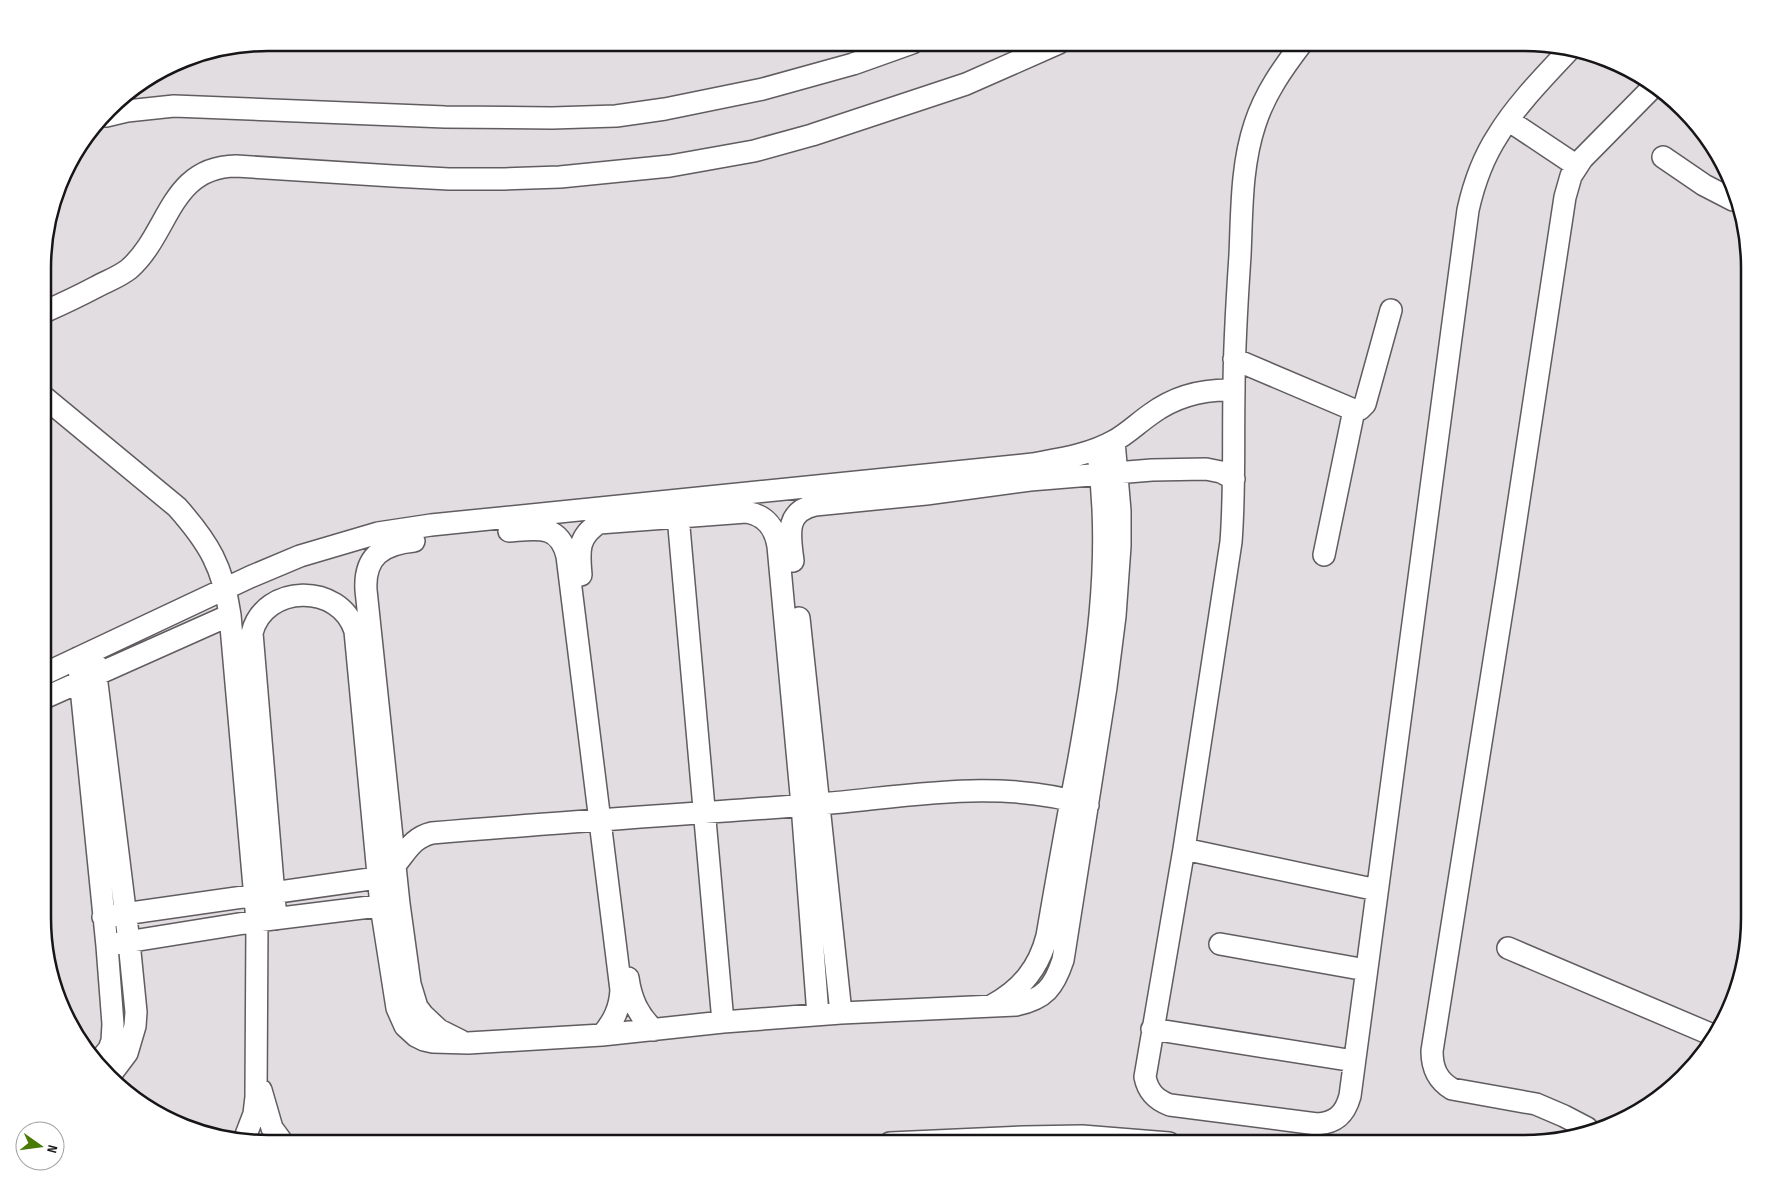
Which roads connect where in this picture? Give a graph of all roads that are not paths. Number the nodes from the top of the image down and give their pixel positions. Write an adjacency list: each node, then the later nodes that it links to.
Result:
1 (888, 51): 6 (street)
2 (1039, 51): 11 (street)
3 (1289, 51): 13 (street)
4 (1565, 55): 7 (street)
5 (1649, 91): 9 (street)
6 (116, 114)
7 (1508, 120): 9 (street); 35 (street)
8 (1663, 157): 10 (street)
9 (1577, 166): 57 (street)
10 (1729, 198)
11 (51, 309)
12 (1391, 310): 16 (street)
13 (1234, 359): 14 (street); 16 (street)
14 (1234, 390): 17 (street); 19 (street)
15 (51, 402): 22 (street)
16 (1354, 410): 21 (street)
17 (1106, 445): 18 (street); 22 (street)
18 (1109, 474): 19 (street); 28 (street); 29 (street)
19 (1234, 479): 32 (street)
20 (678, 516): 29 (street); 30 (street); 31 (street)
21 (1324, 556)
22 (226, 588): 23 (street); 24 (street)
23 (230, 615): 26 (street); 36 (street)
24 (85, 655): 25 (street); 26 (street)
25 (51, 671)
26 (88, 678): 27 (street); 38 (street); 39 (street)
27 (51, 695)
28 (1080, 802): 29 (street); 46 (street)
29 (811, 804): 30 (street); 46 (street); 47 (street)
30 (704, 812): 31 (street); 48 (street)
31 (605, 819): 33 (street); 33 (street); 50 (street); 52 (street)
32 (1184, 849): 35 (street); 49 (street)
33 (396, 867): 34 (street); 37 (street)
34 (377, 878): 36 (street); 36 (street); 37 (street)
35 (1377, 890): 45 (street)
36 (264, 894): 38 (street); 40 (street)
37 (390, 905): 40 (street); 52 (street)
38 (125, 914): 39 (street); 41 (street)
39 (103, 917): 43 (street)
40 (267, 920): 41 (street); 56 (street)
41 (129, 942): 43 (street); 55 (street)
42 (1220, 944): 45 (street)
43 (107, 946): 53 (street)
44 (1508, 948): 51 (street)
45 (1366, 970): 54 (street)
46 (841, 1013): 47 (street)
47 (818, 1015): 48 (street)
48 (722, 1022): 50 (street)
49 (1152, 1029): 54 (street); 54 (street)
50 (654, 1030): 52 (street)
51 (1707, 1033)
52 (602, 1035)
53 (102, 1057)
54 (1354, 1061)
55 (114, 1070)
56 (256, 1070): 58 (street); 59 (street)
57 (1583, 1126)
58 (247, 1133)
59 (277, 1135)

